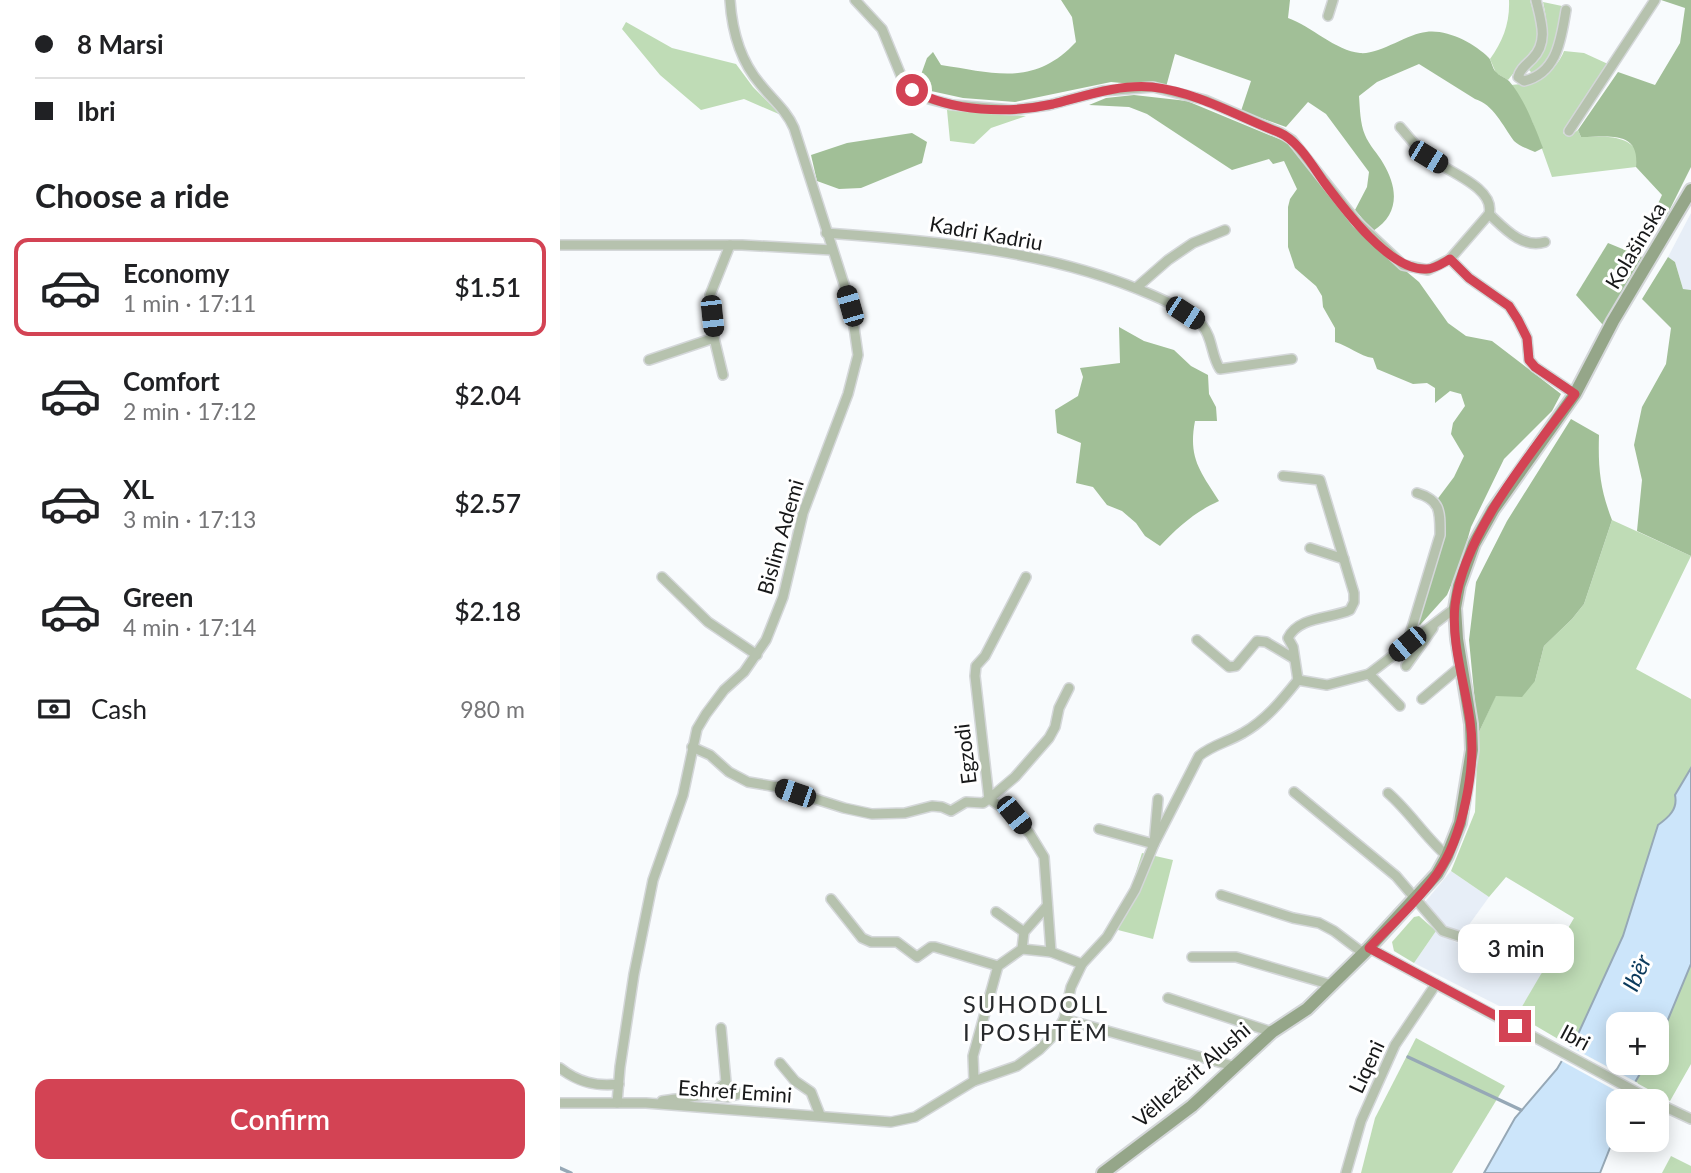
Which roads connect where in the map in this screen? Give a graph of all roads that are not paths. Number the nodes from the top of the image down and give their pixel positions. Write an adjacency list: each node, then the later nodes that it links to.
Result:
1 (730, 0): 13 (street, Bislim Ademi)
2 (855, 0): 18 (street)
3 (1333, 0): 7 (street)
4 (1536, 0): 6 (street)
5 (1656, 0): 9 (street)
6 (1566, 10)
7 (1328, 16)
8 (1400, 127): 11 (street)
9 (1569, 131)
10 (1691, 190): 24 (main road, Kolašinska)
11 (1489, 214): 14 (street); 18 (street)
12 (1225, 230): 19 (street)
13 (826, 233): 17 (street, Bislim Ademi); 19 (street, Kadri Kadriu)
14 (1545, 242)
15 (560, 245): 16 (street)
16 (730, 245): 17 (street); 20 (street)
17 (832, 250): 35 (street, Bislim Ademi)
18 (1450, 259): 24 (street)
19 (1136, 288): 21 (street, Kadri Kadriu)
20 (714, 338): 22 (street); 23 (street)
21 (1292, 359)
22 (649, 360)
23 (723, 375)
24 (1575, 394): 31 (main road, Vëllezërit Alushi)
25 (1283, 475): 28 (street)
26 (1417, 493): 34 (street)
27 (1310, 548): 28 (street)
28 (1344, 559): 36 (street)
29 (662, 576): 35 (street)
30 (1026, 577): 47 (street, Egzodi)
31 (1455, 608): 32 (street); 38 (main road, Vëllezërit Alushi)
32 (1438, 621): 34 (street); 37 (street)
33 (1197, 640): 36 (street)
34 (1407, 644): 39 (street)
35 (757, 655): 44 (street, Bislim Ademi)
36 (1293, 658): 40 (street)
37 (1405, 666)
38 (1460, 667): 42 (street); 51 (main road, Vëllezërit Alushi)
39 (1369, 674): 40 (street); 43 (street)
40 (1298, 680): 50 (street)
41 (1069, 688): 47 (street, Egzodi)
42 (1422, 698)
43 (1400, 706)
44 (692, 747): 47 (street); 75 (street, Bislim Ademi)
45 (1294, 792): 54 (street)
46 (1388, 793): 51 (street)
47 (989, 799): 55 (street)
48 (1158, 799): 50 (street)
49 (1099, 829): 50 (street)
50 (1154, 844): 63 (street)
51 (1447, 856): 54 (main road, Vëllezërit Alushi)
52 (1221, 895): 60 (street)
53 (831, 899): 64 (street)
54 (1416, 899): 59 (street); 60 (main road, Vëllezërit Alushi)
55 (1047, 906): 57 (street); 61 (street)
56 (996, 912): 57 (street)
57 (1024, 932): 58 (street)
58 (1022, 949): 61 (street); 64 (street)
59 (1498, 949)
60 (1366, 951): 65 (street, Ibri); 66 (main road, Vëllezërit Alushi)
61 (1051, 952): 63 (street)
62 (1192, 957): 66 (street)
63 (1082, 964): 68 (street)
64 (998, 966): 74 (street)
65 (1436, 984): 76 (street, Ibri); 86 (street, Liqeni)
66 (1332, 985): 70 (main road, Vëllezërit Alushi)
67 (1168, 998): 70 (street, Vëllezërit Alushi)
68 (1064, 1019): 72 (street); 74 (street, Eshref Emini)
69 (721, 1028): 78 (street, Eshref Emini)
70 (1272, 1032): 72 (main road, Vëllezërit Alushi)
71 (780, 1063): 83 (street, Eshref Emini)
72 (1233, 1066): 85 (main road, Vëllezërit Alushi)
73 (560, 1068): 75 (street)
74 (974, 1081): 83 (street, Eshref Emini)
75 (619, 1084): 80 (street, Bislim Ademi)
76 (1631, 1089)
77 (750, 1091): 78 (street, Eshref Emini)
78 (705, 1094): 81 (street, Eshref Emini)
79 (560, 1102): 80 (street, Eshref Emini)
80 (617, 1102): 81 (street, Eshref Emini)
81 (646, 1103): 83 (street, Eshref Emini)
82 (1669, 1109): 84 (street, Ibri)
83 (821, 1115)
84 (1691, 1119)
85 (1103, 1173)
86 (1346, 1173)

